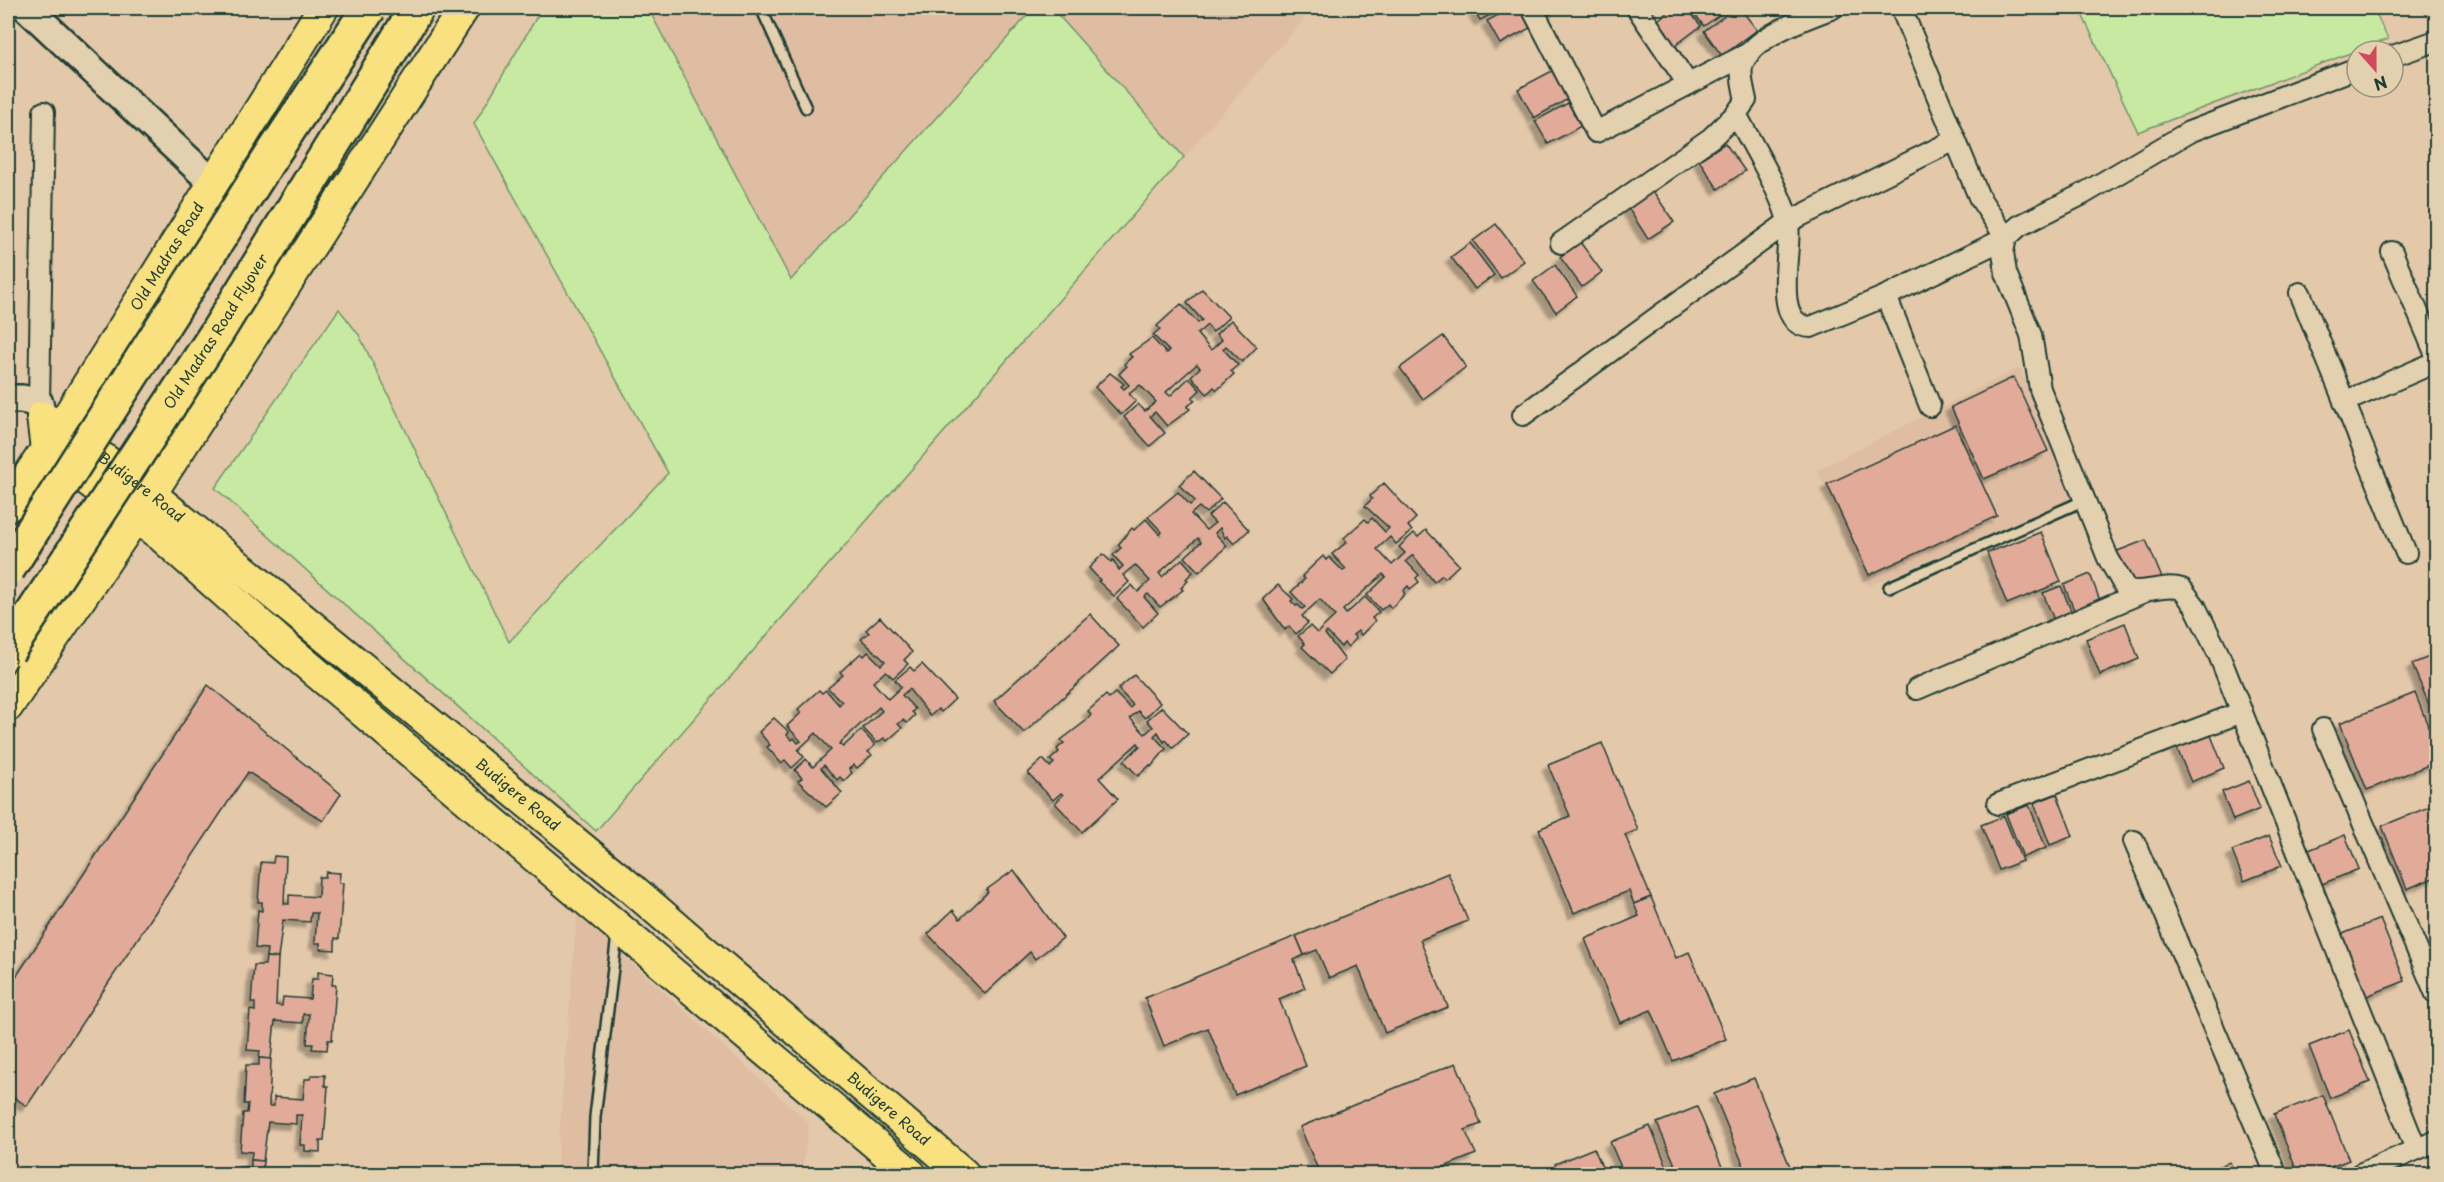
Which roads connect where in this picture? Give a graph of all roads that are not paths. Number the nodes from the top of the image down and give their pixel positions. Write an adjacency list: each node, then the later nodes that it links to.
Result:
1 (27, 8): 20 (street)
2 (323, 8): 20 (main road, Old Madras Road)
3 (369, 8): 38 (highway, bridge)
4 (417, 8): 41 (highway, Old Madras Road Flyover, bridge)
5 (464, 8): 36 (main road)
6 (761, 8): 16 (lane)
7 (1532, 8): 15 (street)
8 (1637, 8): 15 (street)
9 (1833, 8): 12 (street)
10 (1901, 8): 19 (street)
11 (2436, 41): 13 (street)
12 (1751, 52): 15 (street); 18 (street)
13 (2405, 52)
14 (2345, 73): 22 (street)
15 (1688, 84)
16 (806, 108)
17 (44, 112): 33 (street)
18 (1736, 114): 21 (street); 23 (street)
19 (1955, 140): 21 (street); 22 (street)
20 (213, 183): 33 (main road, Old Madras Road)
21 (1788, 222): 26 (street); 32 (street)
22 (2006, 238): 26 (street); 34 (street)
23 (1561, 243)
24 (2392, 252): 27 (street)
25 (2300, 293): 30 (street)
26 (1886, 296): 31 (street)
27 (2436, 355)
28 (2436, 362): 30 (street)
29 (8, 399): 33 (street)
30 (2344, 402): 37 (street)
31 (1930, 406)
32 (1523, 415)
33 (47, 424): 35 (main road, Old Madras Road); 36 (main road, Budigere Road)
34 (2085, 500): 39 (lane); 40 (street)
35 (8, 506)
36 (143, 506): 43 (main road); 48 (main road, Budigere Road); 54 (main road, Budigere Road)
37 (2406, 553)
38 (8, 569)
39 (1889, 587)
40 (2150, 589): 42 (street); 44 (street)
41 (8, 651)
42 (1917, 689)
43 (8, 706)
44 (2242, 712): 46 (street); 51 (street)
45 (2323, 729): 49 (street)
46 (1998, 804)
47 (2134, 841): 55 (street)
48 (618, 925): 52 (lane); 53 (main road, Budigere Road)
49 (2436, 994)
50 (2436, 1141): 51 (street)
51 (2416, 1149): 56 (street)
52 (592, 1174)
53 (911, 1174)
54 (964, 1174)
55 (2276, 1174)
56 (2360, 1174)

